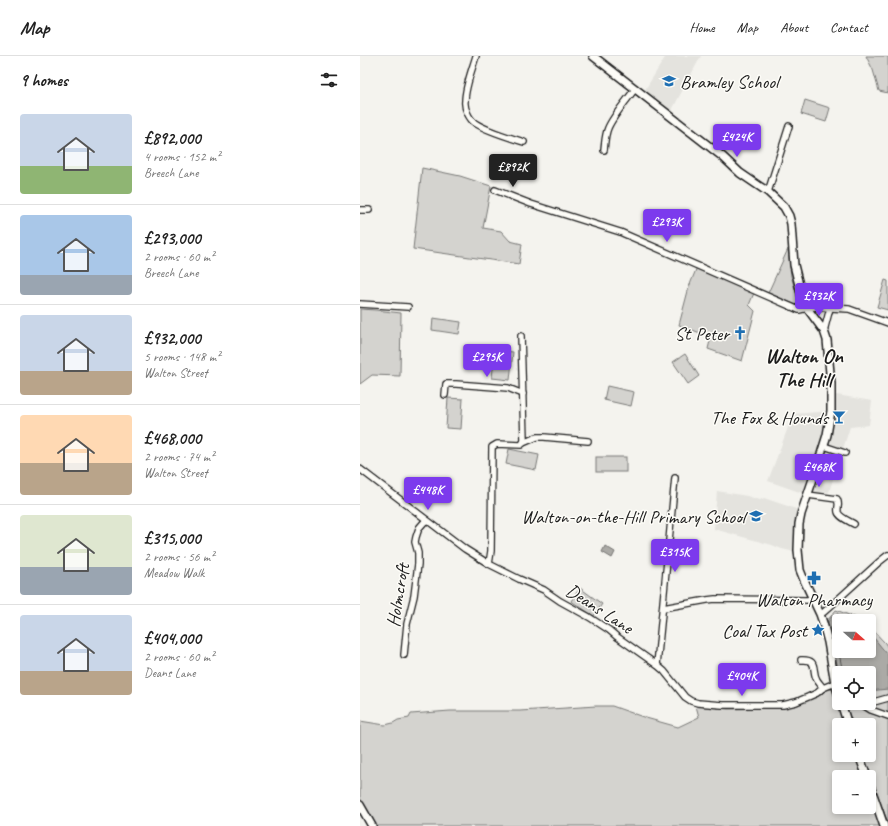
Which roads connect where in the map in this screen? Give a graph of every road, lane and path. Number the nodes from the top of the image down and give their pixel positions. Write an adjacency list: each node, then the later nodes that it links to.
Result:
1 (476, 56): 5 (street)
2 (593, 56): 3 (main road)
3 (635, 89): 6 (street); 8 (main road)
4 (789, 126): 8 (street)
5 (524, 142)
6 (604, 150)
7 (495, 190): 13 (street)
8 (768, 192): 13 (main road)
9 (360, 210): 10 (street)
10 (368, 210)
11 (360, 304): 12 (street)
12 (408, 307)
13 (807, 308): 14 (street); 16 (main road)
14 (830, 308): 15 (street); 16 (street)
15 (888, 323)
16 (824, 331): 22 (main road)
17 (521, 336): 19 (street)
18 (445, 394): 19 (street)
19 (523, 394): 21 (street)
20 (588, 441): 21 (street)
21 (524, 443): 30 (street)
22 (824, 446): 23 (street); 26 (main road)
23 (845, 453)
24 (360, 469): 27 (street, Deans Lane)
25 (675, 478): 32 (street)
26 (808, 495): 28 (street); 31 (main road)
27 (426, 520): 30 (street, Deans Lane); 34 (street, Holmcroft)
28 (854, 524)
29 (888, 555): 33 (street)
30 (489, 564): 36 (street, Deans Lane)
31 (813, 599): 32 (street); 33 (main road)
32 (663, 608): 36 (street)
33 (820, 614): 37 (main road)
34 (404, 655)
35 (801, 660): 39 (street)
36 (657, 665): 39 (street, Deans Lane)
37 (832, 666)
38 (832, 684): 39 (street, Deans Lane)
39 (823, 688)
40 (888, 698): 41 (street)
41 (876, 701)
42 (871, 710): 43 (street)
43 (888, 716)
44 (876, 803): 47 (main road)
45 (360, 805): 46 (main road)
46 (372, 826)
47 (884, 826)

